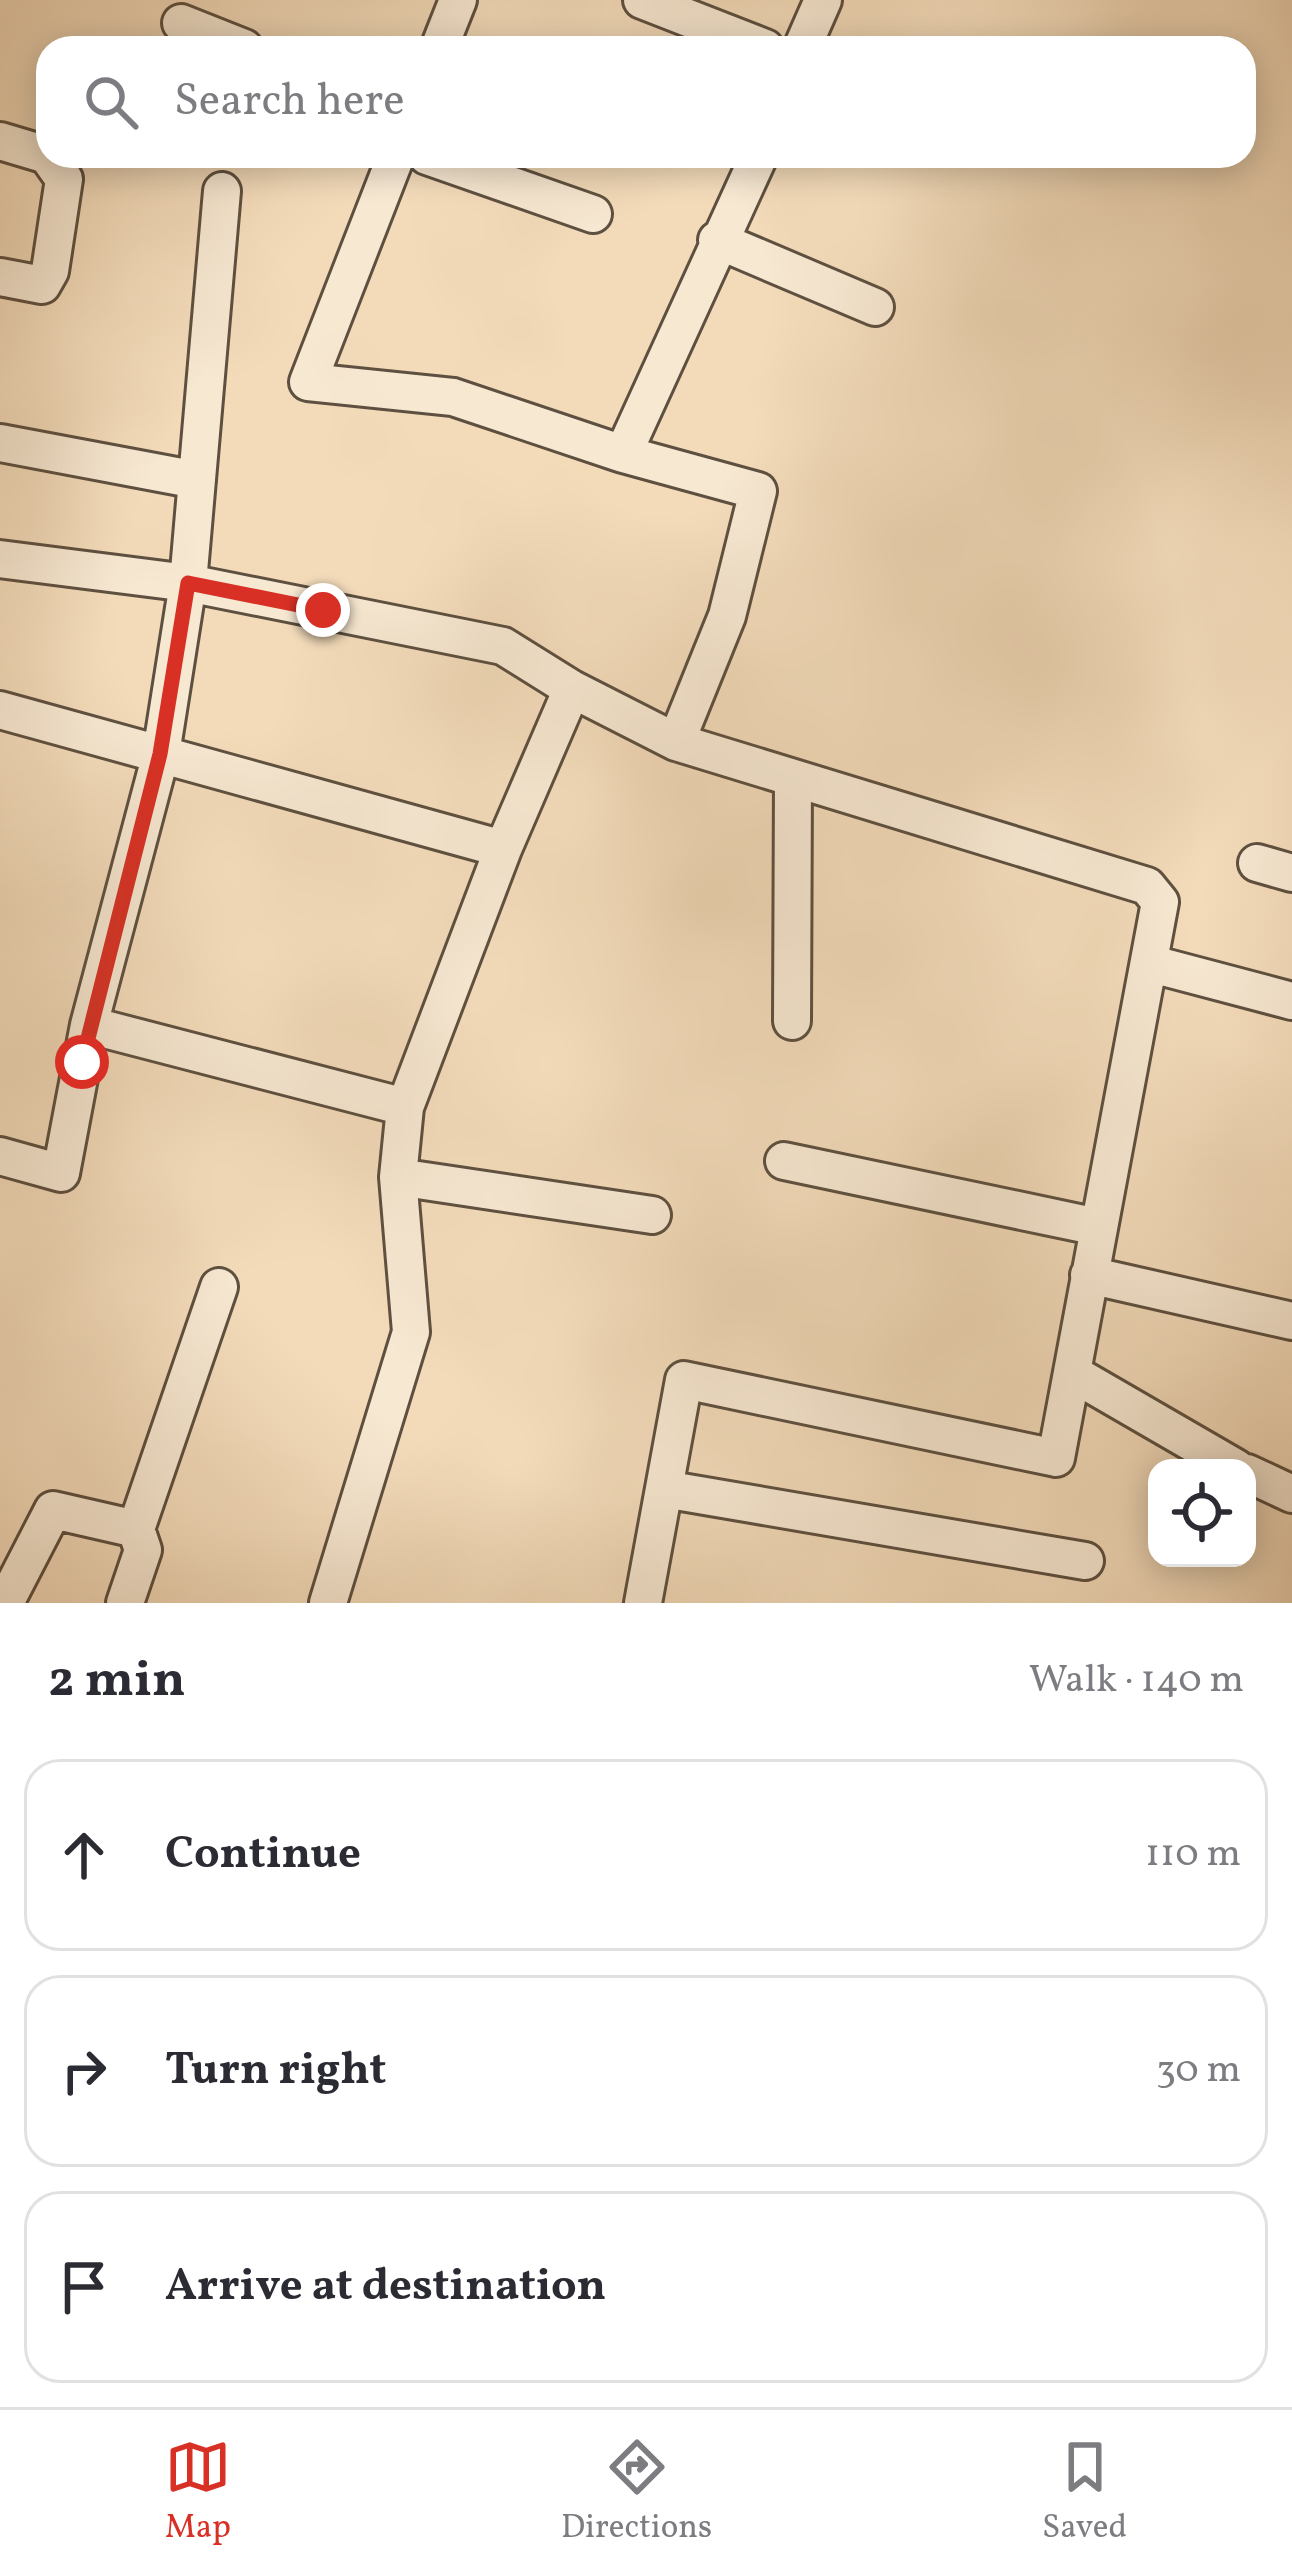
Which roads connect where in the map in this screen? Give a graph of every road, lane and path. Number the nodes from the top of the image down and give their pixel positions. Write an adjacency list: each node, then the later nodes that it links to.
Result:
1 (458, 0): 6 (street)
2 (642, 0): 7 (street)
3 (823, 0): 8 (street)
4 (181, 23): 5 (street)
5 (214, 36)
6 (444, 36)
7 (735, 36)
8 (807, 36)
9 (0, 141): 10 (street)
10 (36, 152)
11 (56, 168): 18 (street)
12 (391, 168): 21 (street)
13 (461, 168): 16 (street)
14 (753, 168): 17 (street)
15 (222, 191): 22 (street)
16 (593, 214)
17 (717, 240): 19 (street); 21 (street)
18 (0, 278)
19 (875, 307)
20 (0, 443): 22 (street)
21 (623, 454): 27 (street)
22 (197, 480): 24 (street)
23 (0, 559): 24 (street)
24 (188, 583): 25 (street); 28 (street)
25 (572, 689): 27 (street); 30 (street)
26 (0, 710): 28 (street)
27 (676, 742): 29 (street)
28 (160, 754): 30 (street); 34 (street)
29 (794, 781): 31 (street); 33 (street)
30 (503, 849): 35 (street)
31 (1152, 964): 32 (street); 40 (street)
32 (1292, 1001)
33 (792, 1021)
34 (89, 1025): 35 (street); 36 (street)
35 (406, 1107): 38 (street)
36 (0, 1156)
37 (784, 1161): 40 (street)
38 (398, 1177): 39 (street); 53 (street)
39 (652, 1215)
40 (1098, 1227): 41 (street)
41 (1090, 1275): 43 (street); 44 (street)
42 (219, 1287): 49 (street)
43 (1292, 1322)
44 (1072, 1373): 45 (street); 47 (street)
45 (1220, 1459)
46 (1256, 1477): 48 (street)
47 (664, 1490): 50 (street); 54 (street)
48 (1292, 1494)
49 (136, 1528): 51 (street); 52 (street)
50 (1085, 1561)
51 (5, 1603)
52 (125, 1603)
53 (328, 1603)
54 (644, 1603)

